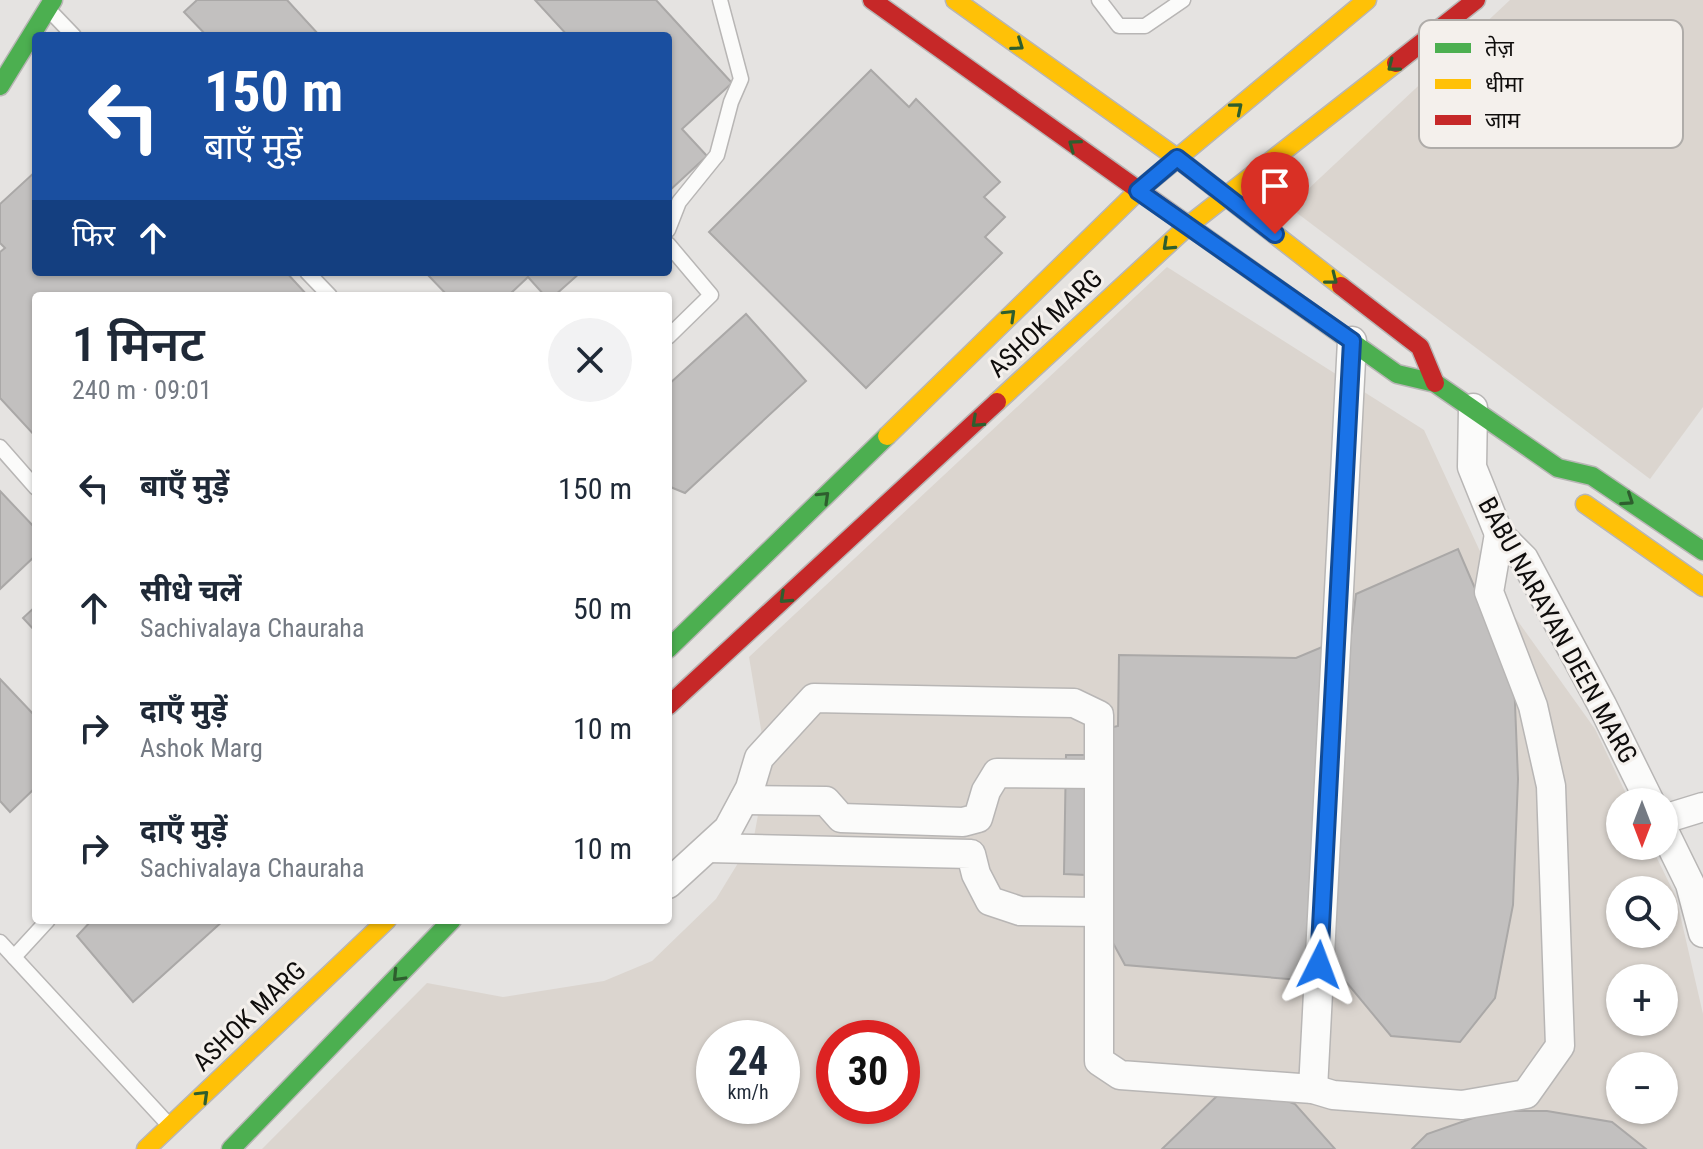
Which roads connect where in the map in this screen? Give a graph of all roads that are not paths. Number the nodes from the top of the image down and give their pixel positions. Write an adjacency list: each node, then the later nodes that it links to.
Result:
1 (720, 0): 18 (lane)
2 (872, 0): 16 (main road, one-way to 2)
3 (955, 0): 15 (main road, one-way to 15)
4 (1099, 0): 5 (lane)
5 (1183, 0)
6 (1367, 0): 15 (main road, ASHOK MARG, one-way to 6)
7 (1476, 0): 9 (main road, ASHOK MARG, one-way to 9)
8 (50, 4): 10 (main road); 11 (lane)
9 (1451, 20)
10 (33, 32)
11 (71, 32)
12 (32, 34): 14 (main road)
13 (1419, 45): 17 (main road, ASHOK MARG, one-way to 17)
14 (0, 86)
15 (1177, 158): 16 (main road, ASHOK MARG); 17 (main road)
16 (1138, 191): 19 (main road); 33 (main road, ASHOK MARG, one-way to 16)
17 (1227, 197): 19 (main road, ASHOK MARG); 25 (main road, one-way to 25)
18 (672, 220)
19 (1189, 225): 24 (main road); 34 (main road, ASHOK MARG, one-way to 34)
20 (672, 249): 23 (lane)
21 (311, 276): 22 (lane)
22 (326, 292)
23 (672, 333)
24 (1352, 341): 25 (main road); 50 (street)
25 (1435, 383): 26 (main road)
26 (1473, 408): 28 (main road); 30 (street, BABU NARAYAN DEEN MARG)
27 (0, 447): 29 (lane)
28 (1558, 468): 31 (main road, one-way to 31); 32 (main road)
29 (32, 483)
30 (1499, 534): 36 (street, BABU NARAYAN DEEN MARG); 50 (street)
31 (1703, 551)
32 (1703, 587)
33 (672, 645)
34 (672, 702)
35 (1098, 774): 37 (street); 37 (street); 43 (street)
36 (1643, 788)
37 (744, 800): 40 (street)
38 (1703, 807): 39 (street)
39 (1678, 815)
40 (708, 848): 42 (street); 43 (street)
41 (1678, 860): 47 (street)
42 (672, 880)
43 (1098, 912): 50 (street)
44 (44, 924): 49 (lane)
45 (383, 924): 51 (main road, ASHOK MARG, one-way to 45)
46 (448, 924): 53 (main road, one-way to 53)
47 (1703, 933)
48 (0, 942): 49 (lane)
49 (14, 957): 51 (lane)
50 (1313, 1089)
51 (171, 1127): 52 (main road, ASHOK MARG)
52 (146, 1149)
53 (231, 1149)

